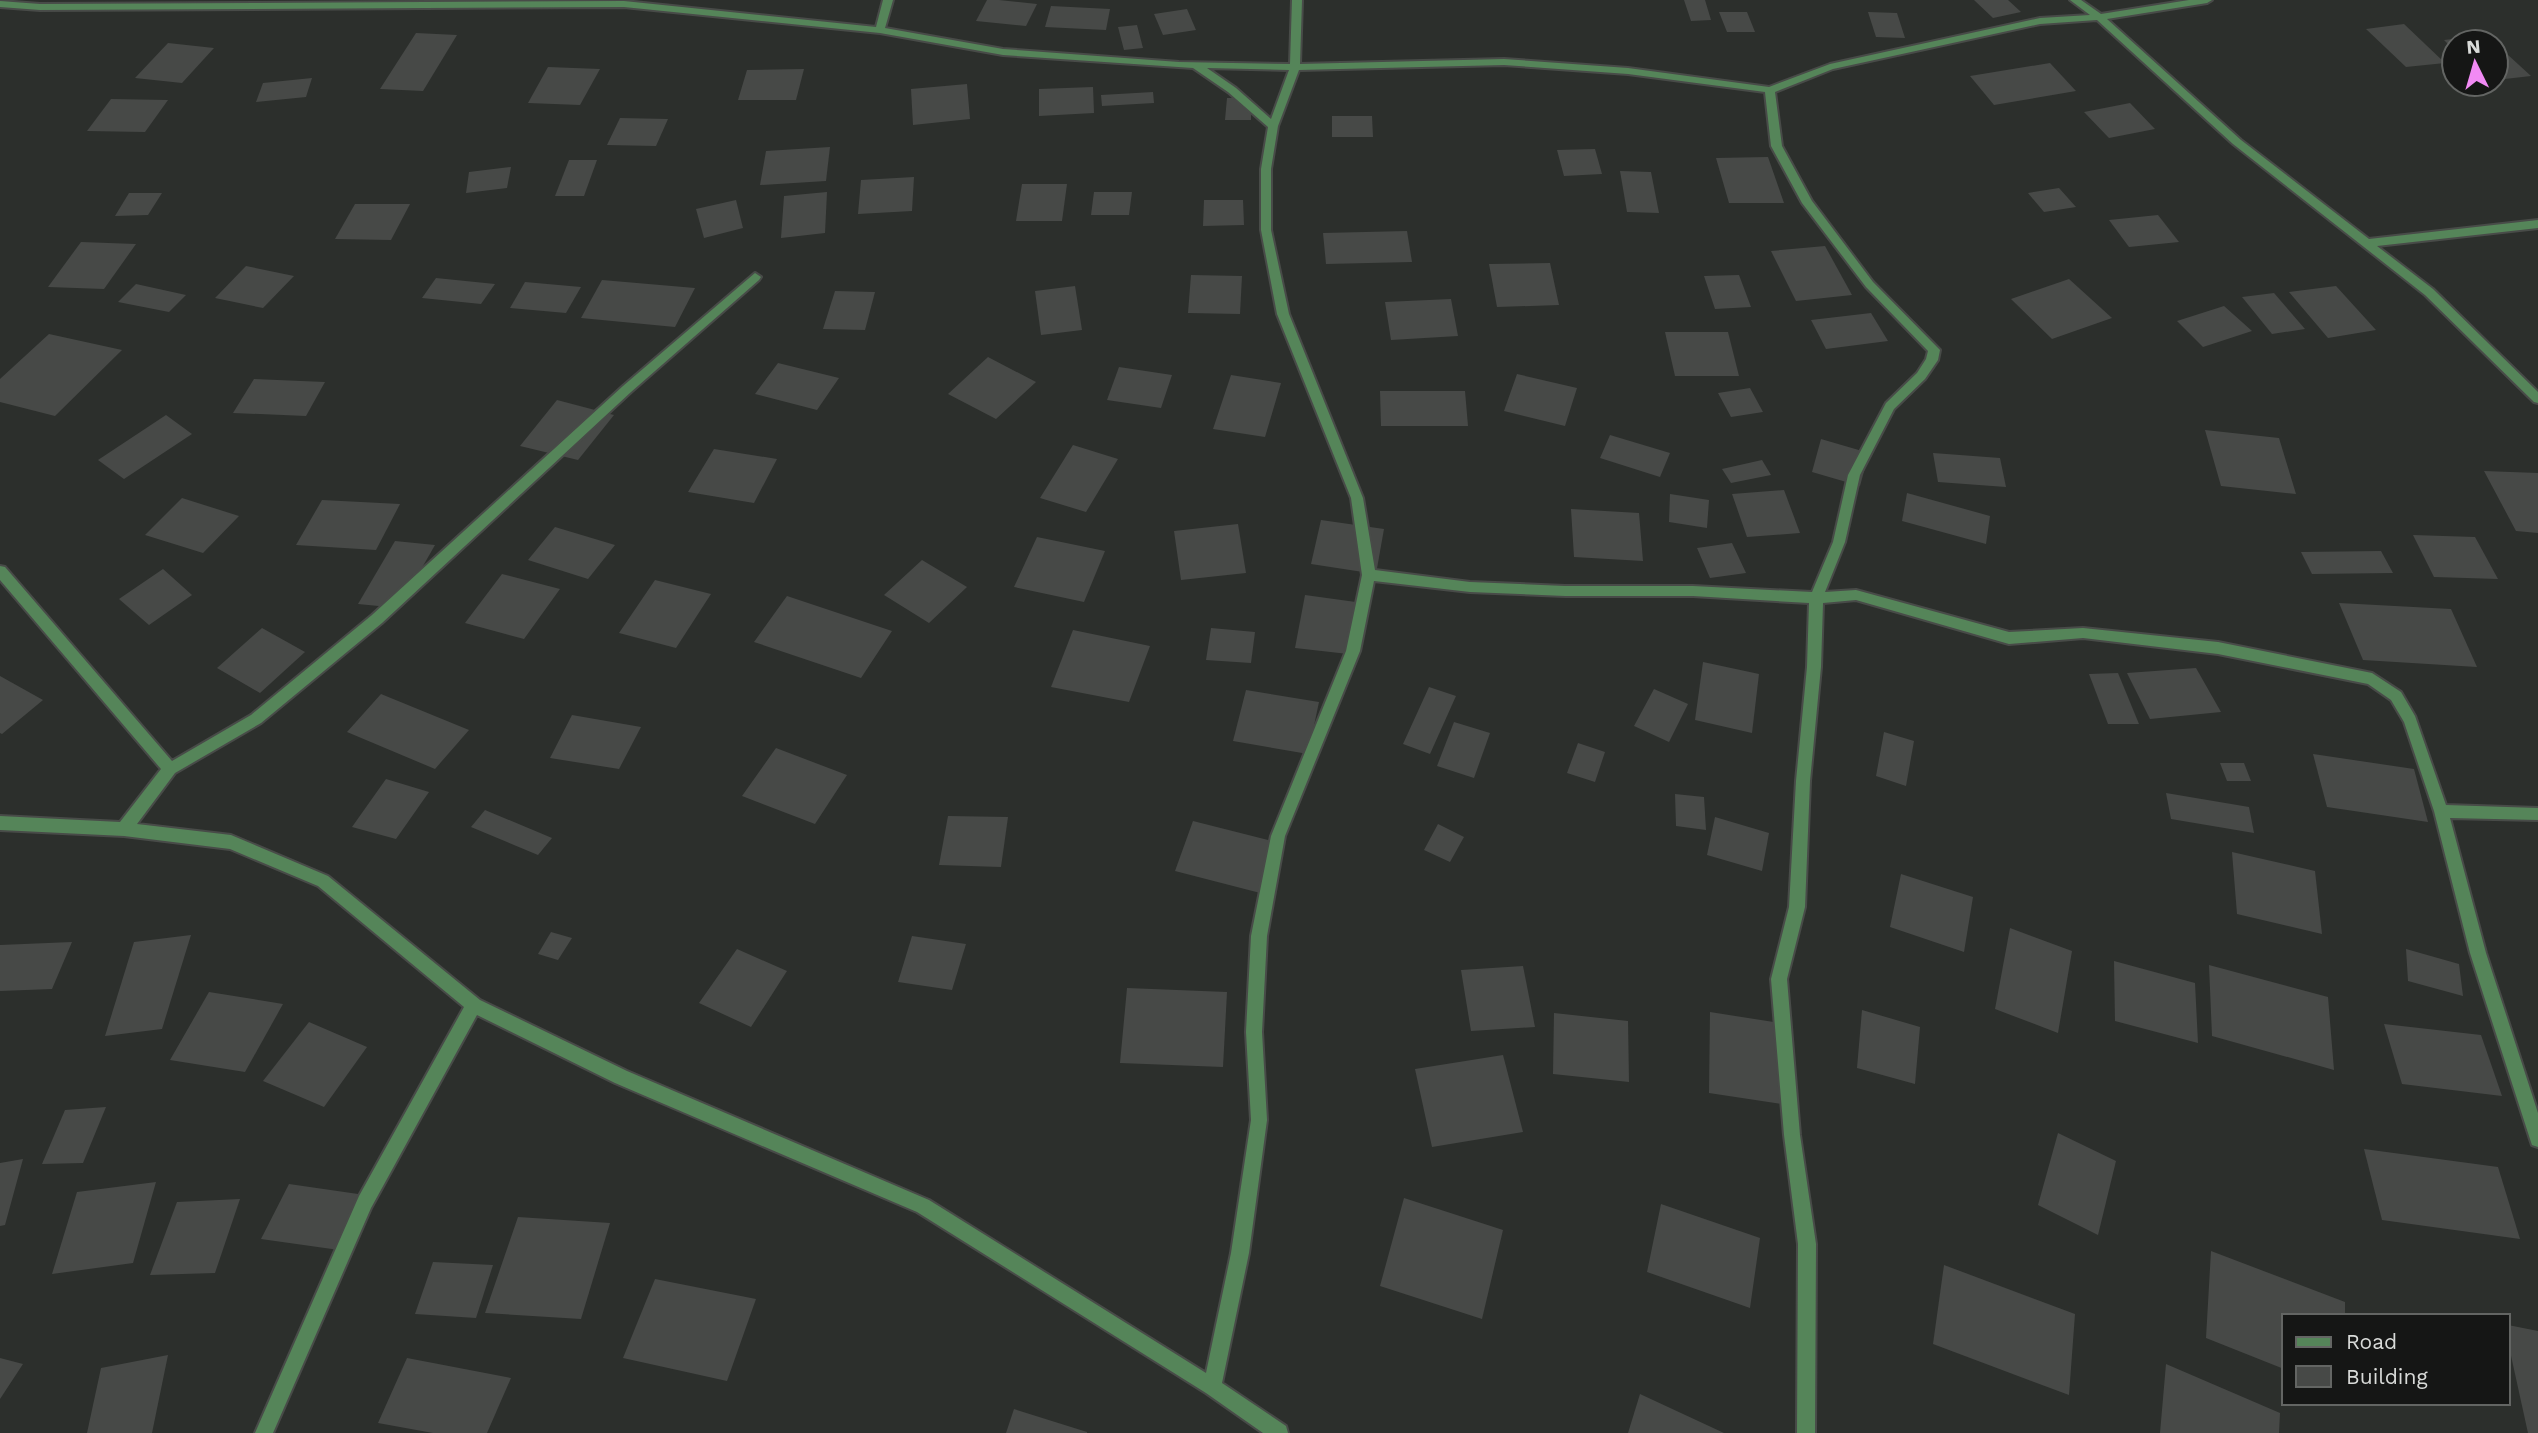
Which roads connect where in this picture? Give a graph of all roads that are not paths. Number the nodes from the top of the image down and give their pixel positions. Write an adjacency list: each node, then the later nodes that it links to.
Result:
1 (888, 0): 8 (street)
2 (1297, 0): 10 (street)
3 (2076, 0): 7 (street)
4 (2207, 0): 7 (street)
5 (199, 3): 6 (street); 8 (street)
6 (0, 4)
7 (2099, 17): 11 (street); 14 (street)
8 (880, 30): 9 (street)
9 (1195, 65): 10 (street); 12 (street)
10 (1295, 67): 11 (street); 12 (street)
11 (1770, 90): 19 (street)
12 (1273, 126): 18 (street)
13 (2538, 224): 14 (street)
14 (2367, 243): 16 (street)
15 (755, 277): 20 (street)
16 (2538, 399)
17 (0, 571): 20 (street)
18 (1369, 575): 19 (street); 27 (street)
19 (1815, 598): 21 (street); 30 (street)
20 (170, 769): 24 (street)
21 (2441, 811): 22 (street); 26 (street)
22 (2538, 814)
23 (0, 823): 24 (street)
24 (124, 829): 25 (street)
25 (474, 1005): 27 (street); 28 (street)
26 (2538, 1139)
27 (1212, 1387): 29 (street)
28 (264, 1433)
29 (1279, 1433)
30 (1806, 1433)

